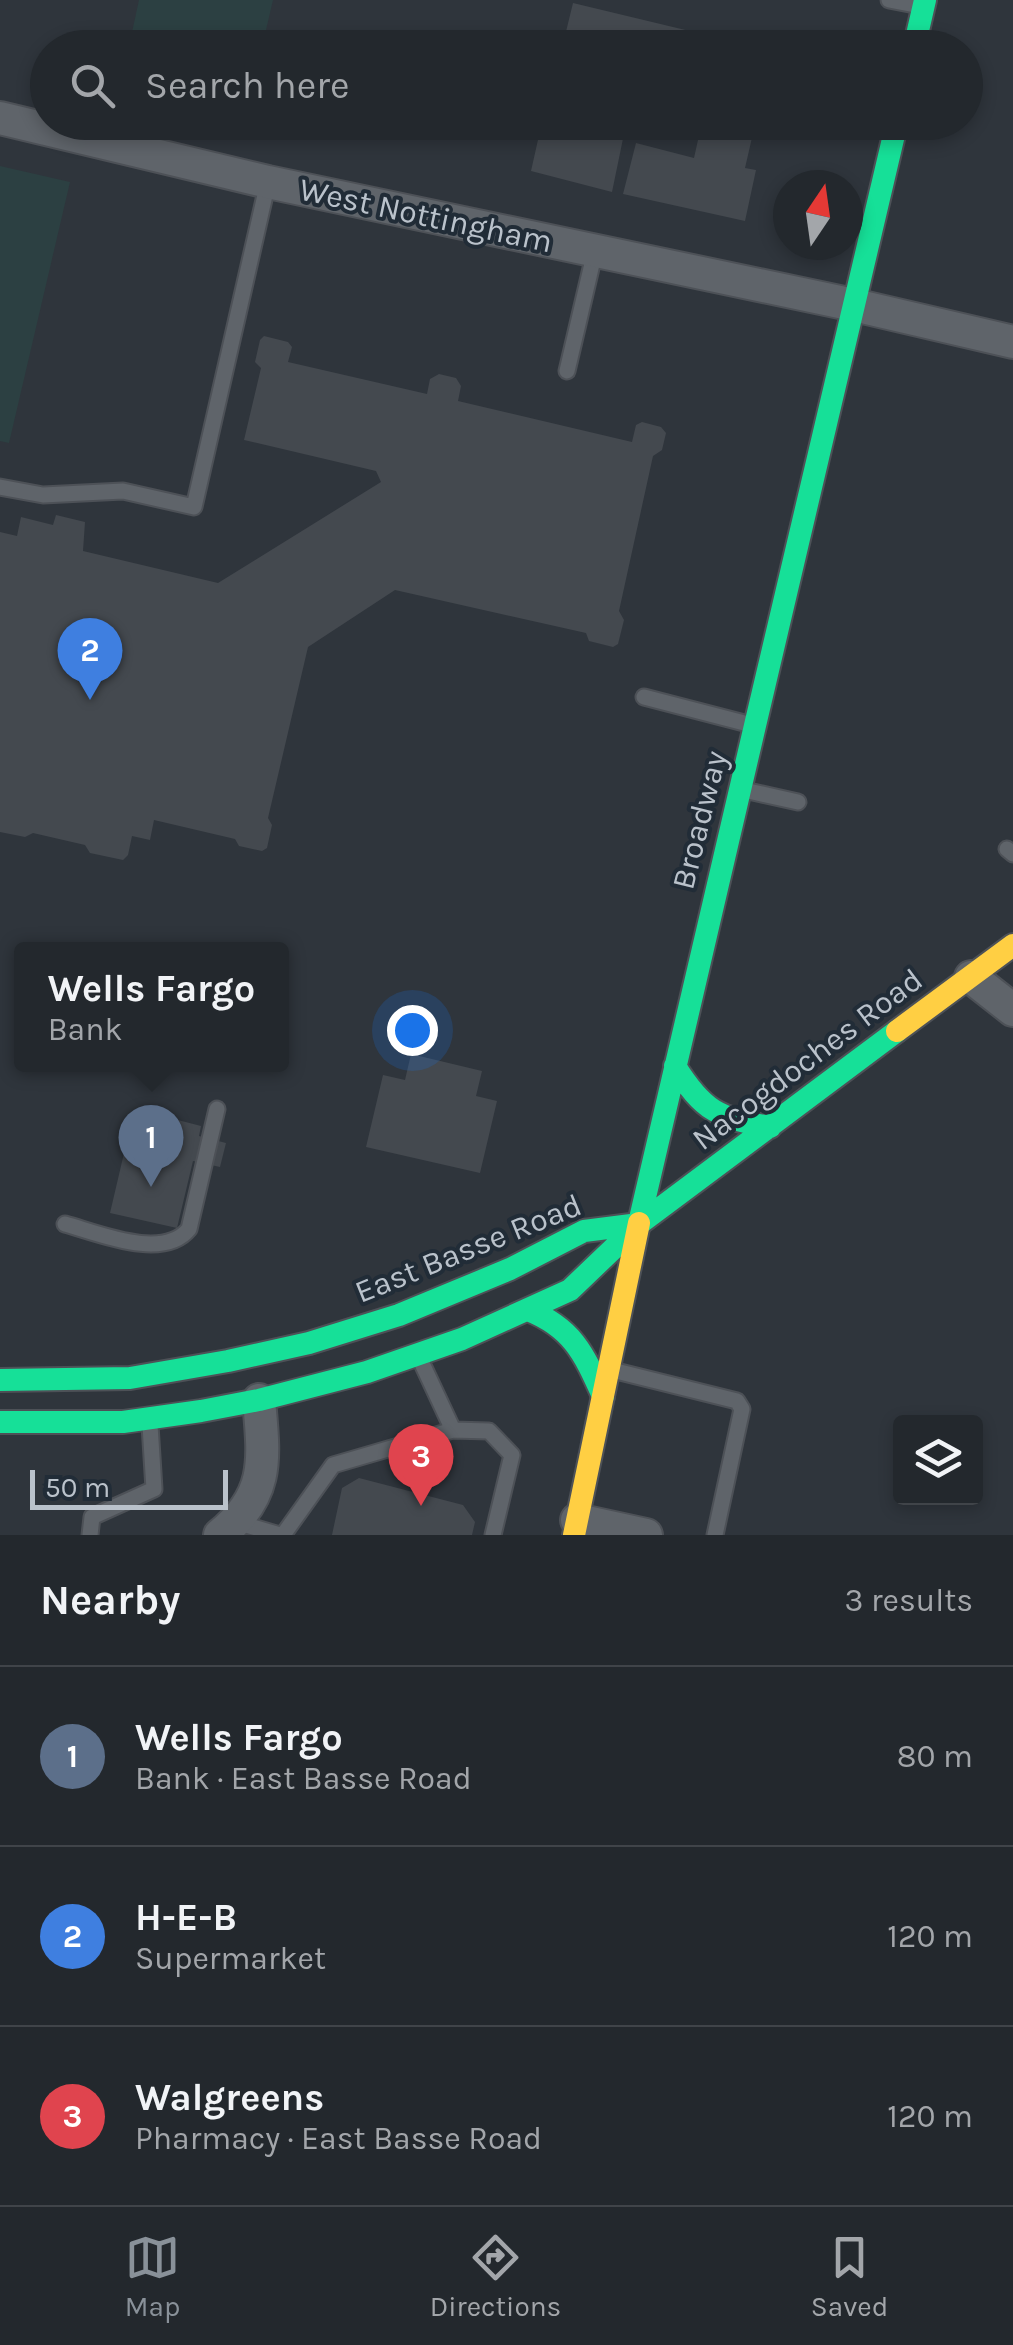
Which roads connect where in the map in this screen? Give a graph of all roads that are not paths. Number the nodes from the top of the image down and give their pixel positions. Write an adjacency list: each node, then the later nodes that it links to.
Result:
1 (889, 0): 2 (lane)
2 (924, 3): 3 (main road)
3 (918, 30)
4 (0, 118): 5 (street, West Nottingham)
5 (30, 125)
6 (92, 140): 8 (street, West Nottingham)
7 (892, 140): 10 (main road, Broadway)
8 (268, 182): 9 (street, West Nottingham); 13 (lane)
9 (595, 251): 10 (street, West Nottingham); 12 (lane)
10 (854, 305): 11 (street, West Nottingham); 15 (main road, Broadway)
11 (1013, 342)
12 (567, 371)
13 (0, 487)
14 (644, 698): 15 (lane)
15 (755, 726): 16 (main road, Broadway)
16 (740, 789): 17 (lane); 21 (main road, Broadway)
17 (798, 802)
18 (1013, 944): 19 (main road, Nacogdoches Road)
19 (971, 978): 20 (street); 23 (main road, Nacogdoches Road)
20 (1013, 1010)
21 (674, 1066): 23 (main road); 25 (main road, Broadway)
22 (216, 1109): 24 (lane)
23 (770, 1127): 25 (main road, Nacogdoches Road)
24 (64, 1224)
25 (639, 1224): 26 (main road, East Basse Road); 28 (main road, Broadway); 29 (main road, East Basse Road)
26 (528, 1310): 27 (main road, East Basse Road); 30 (main road)
27 (418, 1354): 31 (main road, East Basse Road); 34 (lane)
28 (608, 1369): 30 (main road, Broadway); 41 (lane)
29 (0, 1380)
30 (603, 1396): 35 (main road, Broadway)
31 (258, 1400): 32 (main road, East Basse Road); 36 (street)
32 (150, 1418): 33 (main road, East Basse Road); 37 (lane)
33 (0, 1422)
34 (453, 1430): 38 (lane); 39 (lane)
35 (575, 1527): 40 (street)
36 (228, 1528): 38 (lane)
37 (90, 1535)
38 (281, 1535)
39 (493, 1535)
40 (646, 1535)
41 (715, 1535)

